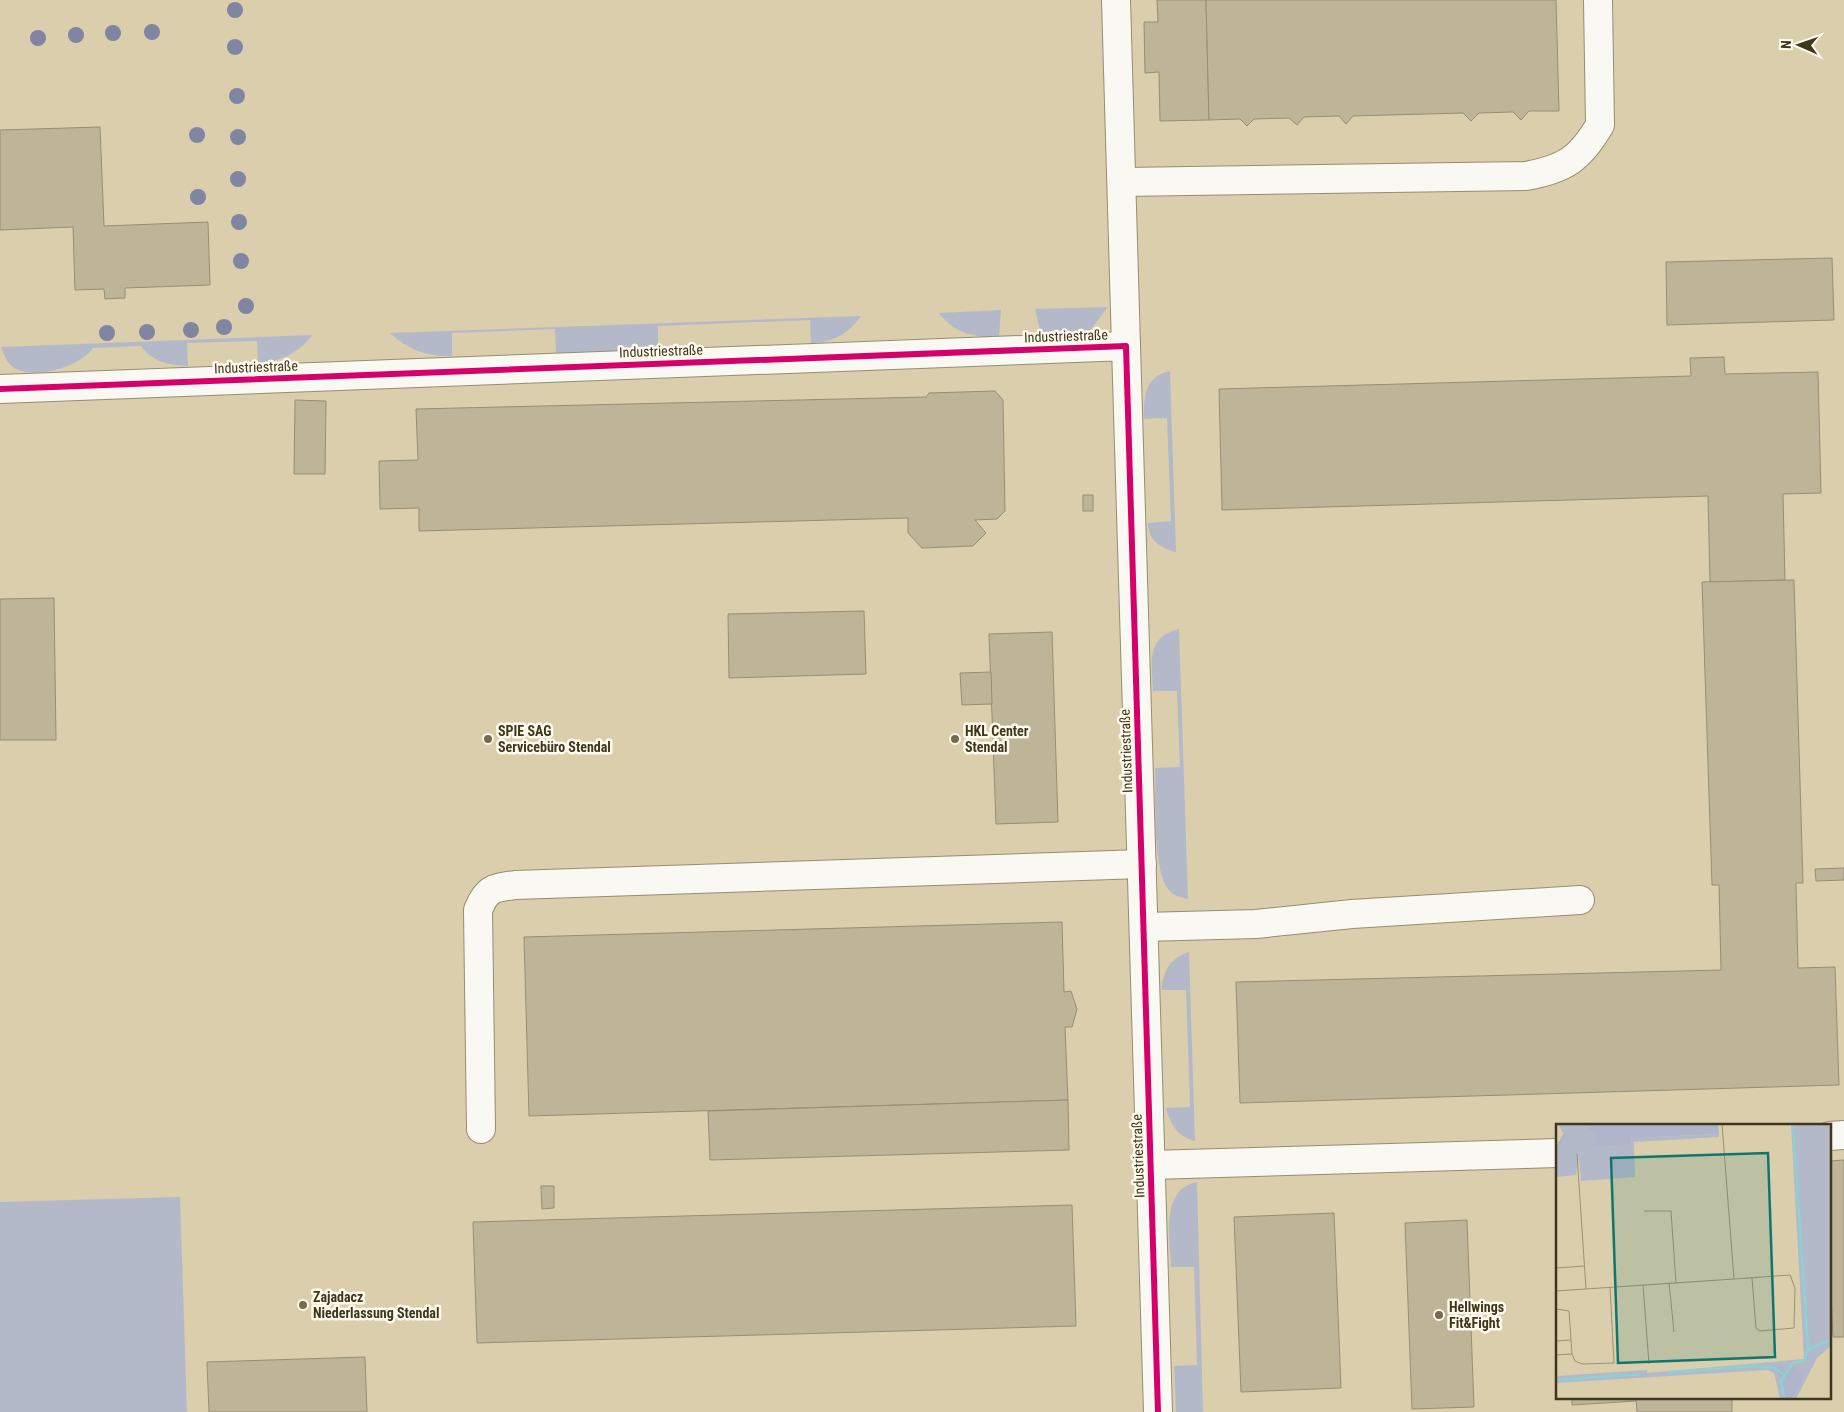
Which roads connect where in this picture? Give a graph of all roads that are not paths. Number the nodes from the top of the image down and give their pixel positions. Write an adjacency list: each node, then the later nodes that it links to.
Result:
1 (1116, 0): 3 (street)
2 (1598, 0): 3 (street)
3 (1123, 182): 4 (street)
4 (1126, 346): 5 (street, Industriestraße); 6 (street, Industriestraße)
5 (0, 389)
6 (1142, 864): 8 (street, Industriestraße); 9 (street)
7 (1580, 900): 8 (street)
8 (1144, 927): 11 (street, Industriestraße)
9 (480, 1129)
10 (1556, 1153): 11 (street)
11 (1151, 1165): 12 (street, Industriestraße)
12 (1158, 1412)

